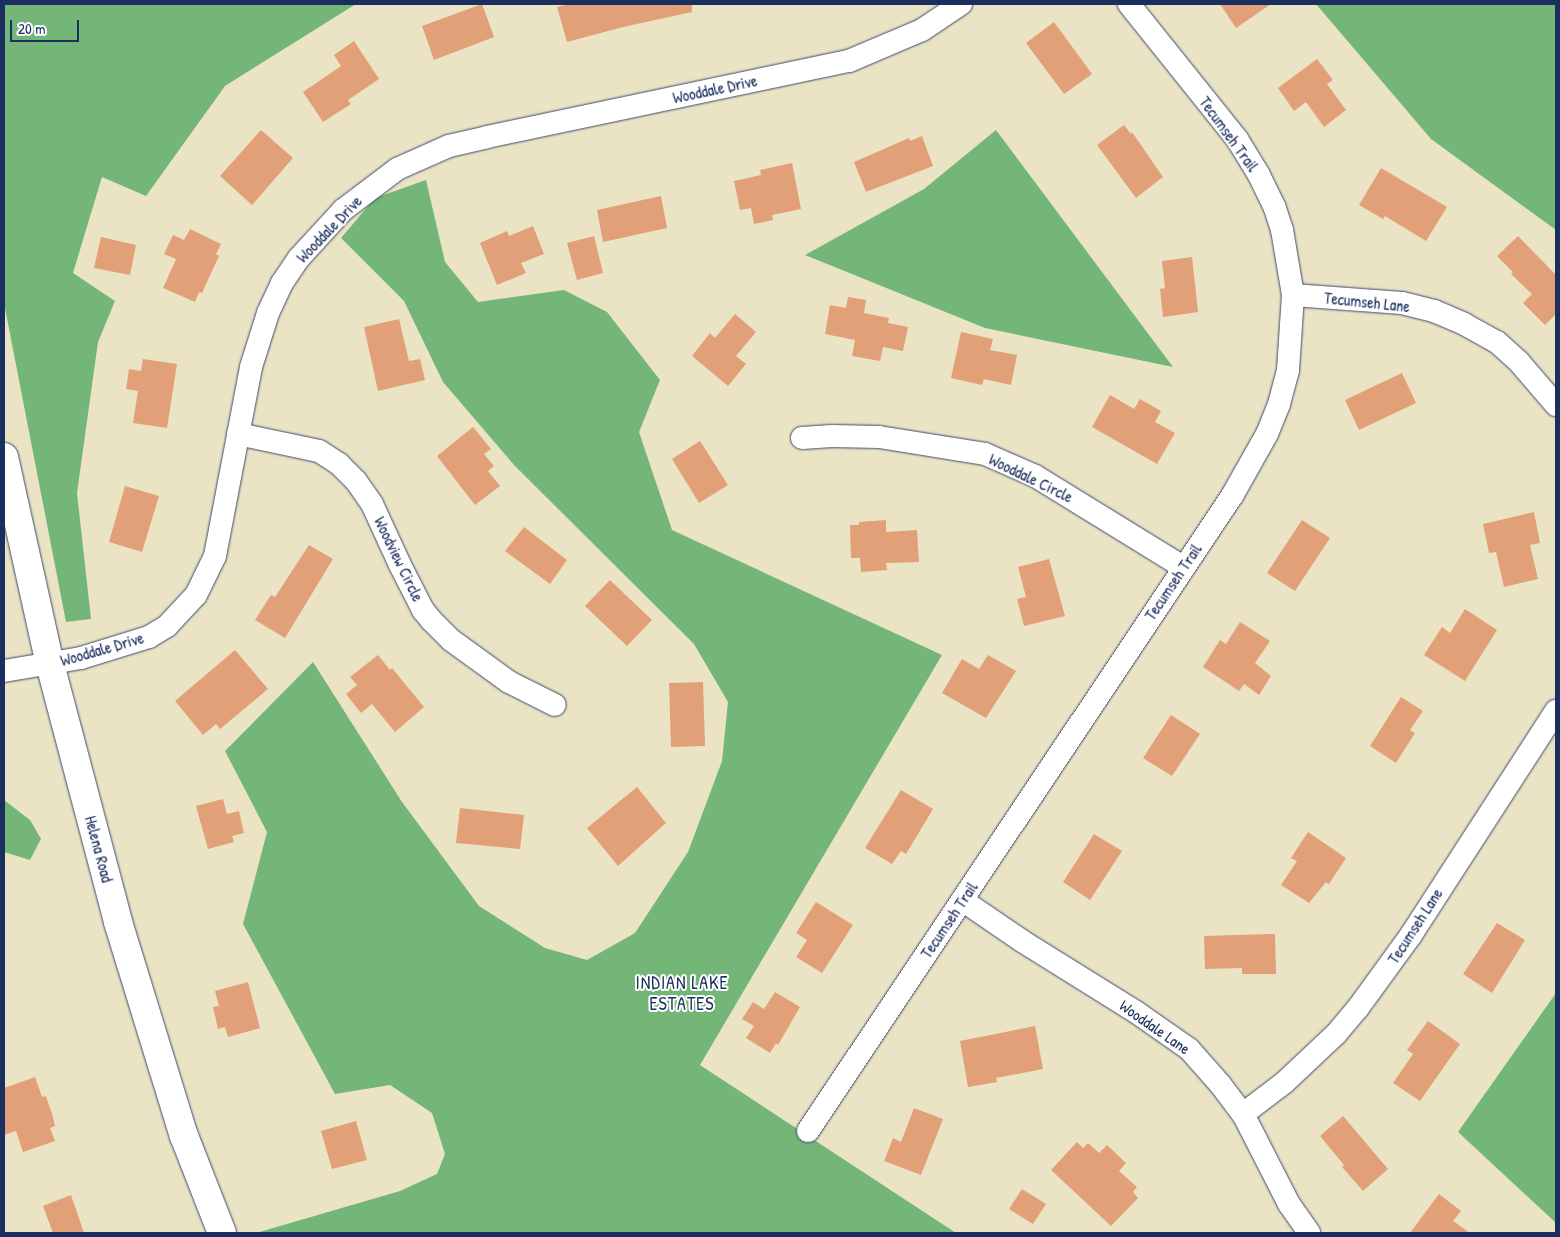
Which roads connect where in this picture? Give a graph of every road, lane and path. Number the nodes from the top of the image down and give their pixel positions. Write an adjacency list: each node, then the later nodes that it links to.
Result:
1 (962, 4): 5 (street, Wooddale Drive)
2 (1128, 4): 3 (street, Tecumseh Trail)
3 (1293, 295): 4 (street, Tecumseh Lane); 8 (street, Tecumseh Trail)
4 (1556, 405)
5 (238, 434): 9 (street, Wooddale Drive); 11 (street, Woodview Circle)
6 (802, 438): 8 (street, Wooddale Circle)
7 (4, 457): 9 (main road, Helena Road)
8 (1183, 567): 13 (street, Tecumseh Trail)
9 (50, 664): 10 (street, Wooddale Drive); 16 (main road, Helena Road)
10 (4, 671)
11 (556, 704)
12 (1556, 711): 14 (street, Tecumseh Lane)
13 (962, 900): 14 (street, Wooddale Lane); 15 (street, Tecumseh Trail)
14 (1243, 1114): 17 (street, Wooddale Lane)
15 (808, 1131)
16 (222, 1233)
17 (1309, 1233)

